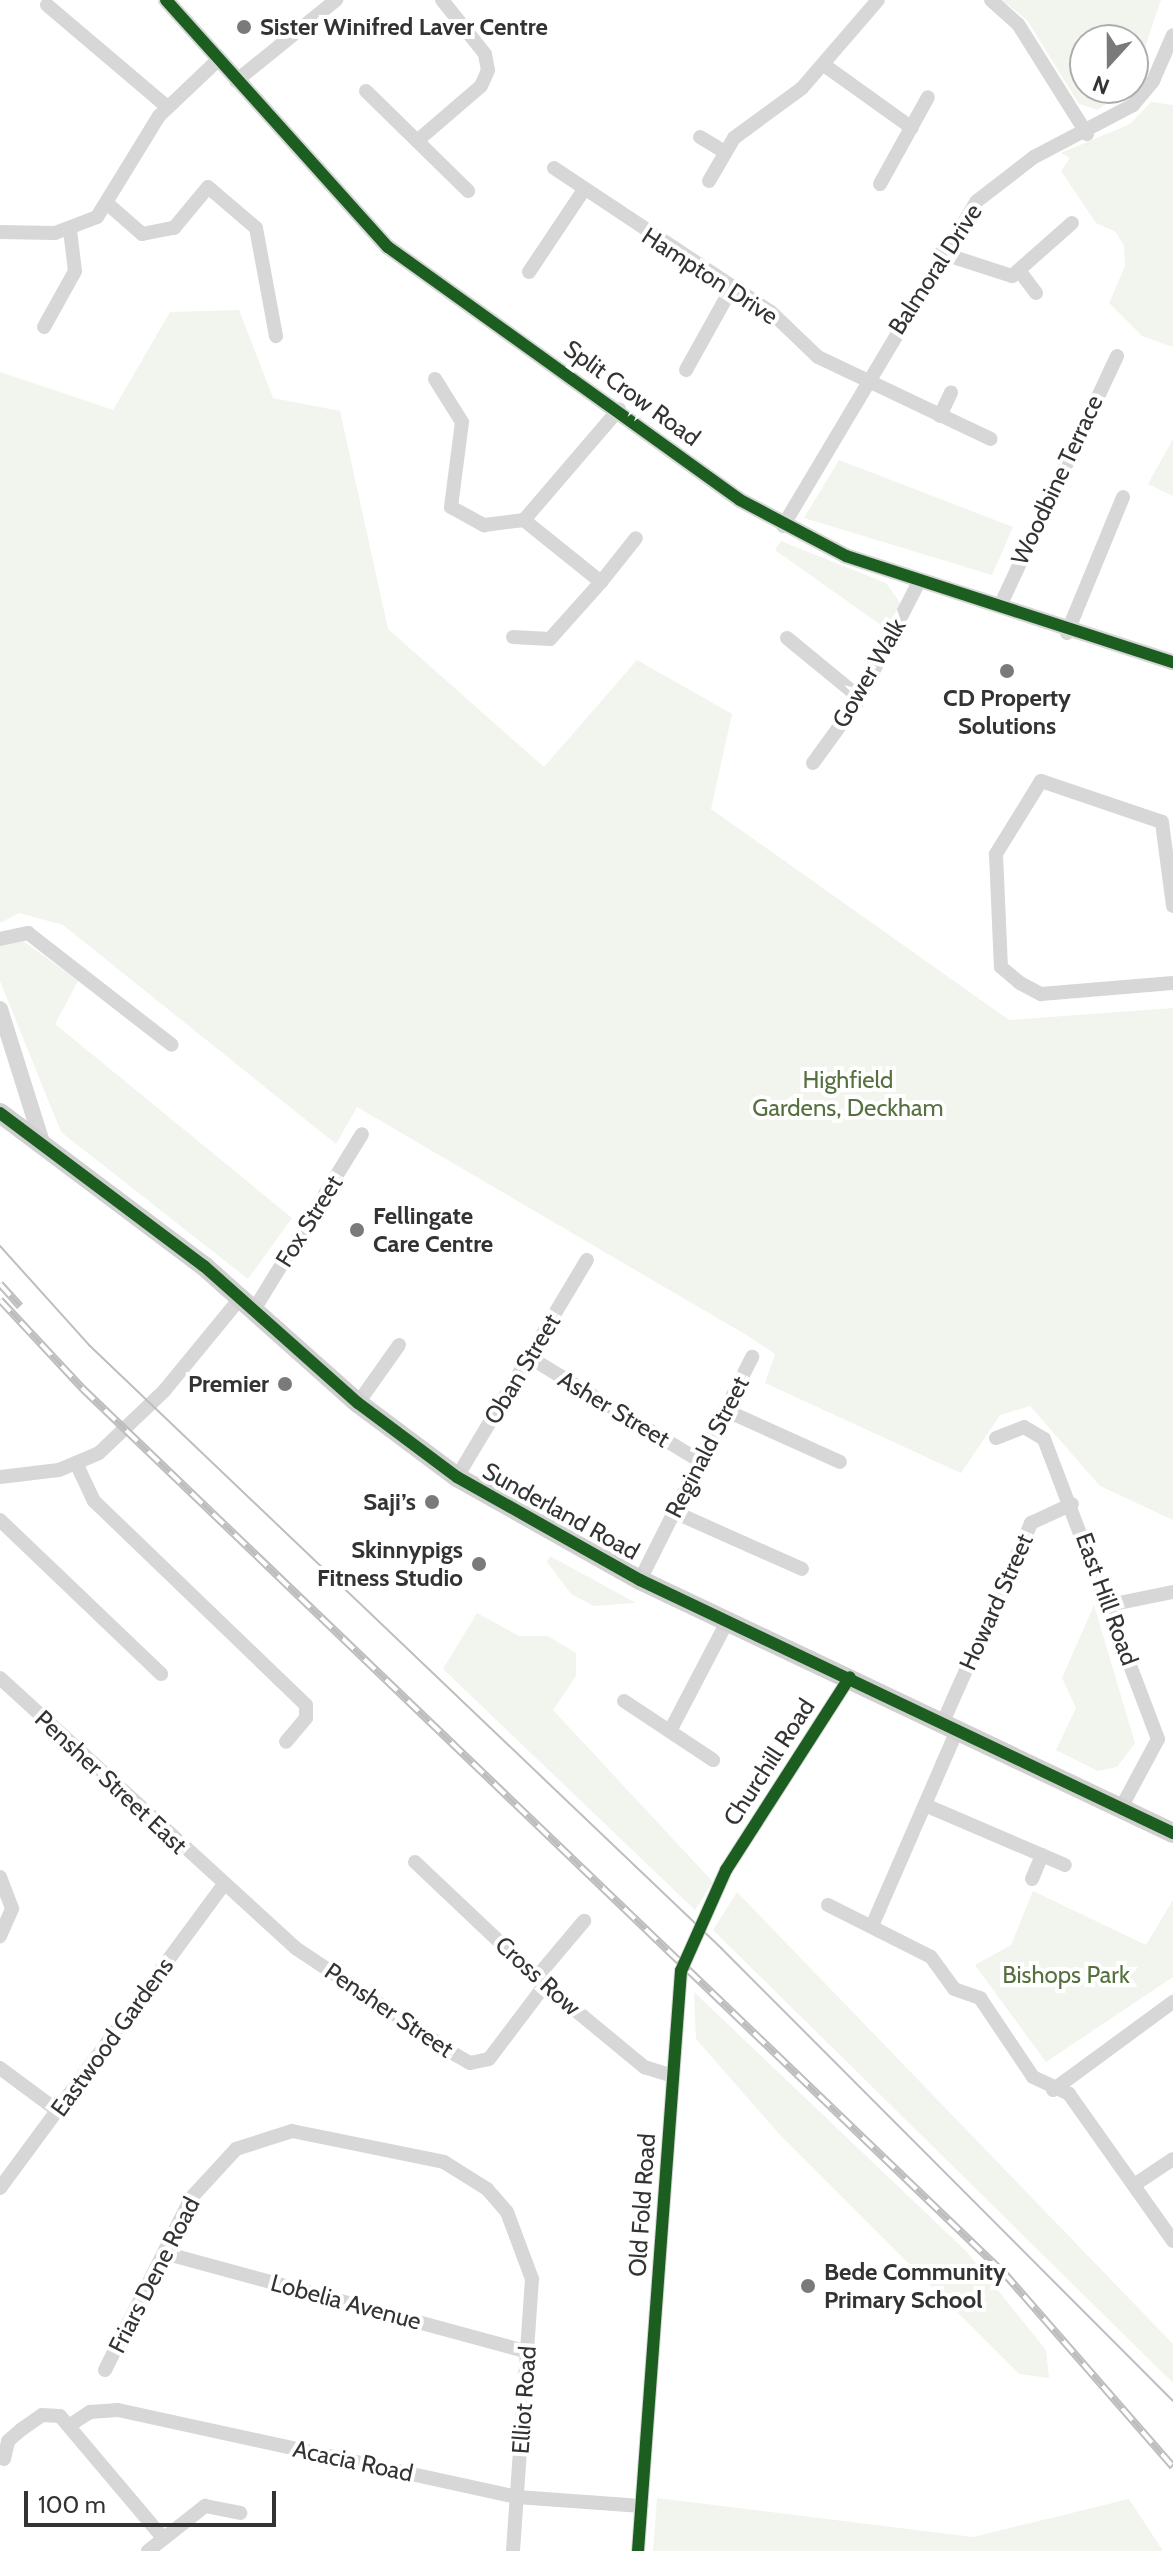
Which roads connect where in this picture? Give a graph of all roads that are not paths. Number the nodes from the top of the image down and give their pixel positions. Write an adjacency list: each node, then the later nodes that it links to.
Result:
1 (166, 0): 8 (street, Split Crow Road)
2 (336, 0): 10 (street)
3 (442, 0): 17 (street)
4 (878, 0): 9 (street)
5 (991, 0): 15 (street)
6 (47, 5): 13 (street)
7 (1173, 35): 15 (street, Balmoral Drive)
8 (217, 61): 10 (street, Split Crow Road); 13 (street)
9 (824, 65): 14 (street); 18 (street)
10 (236, 81): 40 (street, Split Crow Road)
11 (366, 91): 17 (street)
12 (928, 97): 14 (street)
13 (166, 106): 24 (street)
14 (912, 128): 21 (street)
15 (1087, 134): 28 (street, Balmoral Drive)
16 (700, 137): 18 (street)
17 (417, 141): 22 (street)
18 (725, 152): 20 (street)
19 (554, 168): 23 (street, Hampton Drive)
20 (709, 181)
21 (880, 184)
22 (468, 191)
23 (583, 191): 29 (street); 31 (street, Hampton Drive)
24 (109, 205): 26 (street); 34 (street)
25 (1072, 223): 30 (street)
26 (70, 230): 27 (street); 33 (street)
27 (0, 232)
28 (941, 253): 30 (street); 38 (street, Balmoral Drive)
29 (529, 272)
30 (1021, 273): 32 (street)
31 (731, 289): 36 (street); 38 (street, Hampton Drive)
32 (1036, 293)
33 (44, 327)
34 (276, 336)
35 (1117, 356): 49 (street, Woodbine Terrace)
36 (686, 370)
37 (435, 379): 44 (street)
38 (865, 383): 41 (street, Hampton Drive); 45 (street, Balmoral Drive)
39 (951, 392): 41 (street)
40 (619, 409): 44 (street); 45 (street, Split Crow Road)
41 (940, 416): 42 (street, Hampton Drive)
42 (991, 439)
43 (1123, 497): 50 (street)
44 (524, 520): 48 (street)
45 (783, 526): 47 (street, Split Crow Road)
46 (636, 538): 48 (street)
47 (920, 580): 49 (street, Split Crow Road); 54 (street, Gower Walk)
48 (601, 582): 51 (street)
49 (1000, 606): 50 (street, Split Crow Road)
50 (1067, 633): 53 (street, Split Crow Road)
51 (513, 637)
52 (787, 638): 54 (street)
53 (1173, 662)
54 (860, 698): 55 (street, Gower Walk)
55 (813, 763)
56 (1173, 906): 58 (street)
57 (0, 939): 60 (street)
58 (1173, 983)
59 (0, 1009): 63 (street)
60 (172, 1045)
61 (0, 1113): 63 (main road, Sunderland Road)
62 (362, 1134): 65 (street, Fox Street)
63 (42, 1142): 65 (main road, Sunderland Road)
64 (587, 1260): 67 (street, Oban Street)
65 (248, 1302): 69 (main road, Sunderland Road); 74 (street, Fox Street)
66 (399, 1345): 69 (street)
67 (529, 1357): 72 (street, Asher Street); 76 (street, Oban Street)
68 (752, 1357): 70 (street, Reginald Street)
69 (358, 1403): 76 (main road, Sunderland Road)
70 (725, 1410): 72 (street, Reginald Street); 73 (street)
71 (996, 1438): 77 (street, East Hill Road)
72 (700, 1461): 78 (street, Reginald Street)
73 (840, 1462)
74 (76, 1463): 75 (street); 92 (street)
75 (0, 1477)
76 (457, 1477): 81 (main road, Sunderland Road)
77 (1072, 1504): 83 (street, East Hill Road); 89 (street, Howard Street)
78 (674, 1512): 80 (street); 81 (street, Reginald Street)
79 (0, 1520): 85 (street)
80 (802, 1569)
81 (640, 1580): 84 (main road, Sunderland Road)
82 (1173, 1592): 83 (street)
83 (1109, 1605): 91 (street, East Hill Road)
84 (727, 1622): 86 (main road, Sunderland Road); 90 (street)
85 (161, 1674)
86 (850, 1677): 89 (main road, Sunderland Road); 100 (street, Churchill Road)
87 (0, 1678): 103 (street, Pensher Street East)
88 (624, 1701): 90 (street)
89 (951, 1725): 94 (street, Howard Street); 95 (main road, Sunderland Road)
90 (670, 1731): 93 (street)
91 (1166, 1740): 95 (street, East Hill Road)
92 (286, 1742)
93 (713, 1760)
94 (925, 1805): 97 (street); 106 (street, Howard Street)
95 (1122, 1806): 96 (main road, Sunderland Road)
96 (1173, 1833)
97 (1042, 1855): 99 (street); 102 (street)
98 (415, 1862): 108 (street, Cross Row)
99 (1065, 1865)
100 (726, 1870): 111 (street, Old Fold Road)
101 (0, 1877): 107 (street)
102 (1032, 1879)
103 (223, 1885): 108 (street, Pensher Street); 113 (street, Eastwood Gardens)
104 (828, 1905): 106 (street)
105 (584, 1921): 108 (street, Pensher Street)
106 (872, 1926): 112 (street)
107 (0, 1936)
108 (541, 1982): 111 (street, Cross Row)
109 (1173, 2002): 112 (street)
110 (0, 2068): 113 (street)
111 (671, 2075): 125 (street, Old Fold Road)
112 (1053, 2090): 115 (street)
113 (58, 2111): 116 (street, Eastwood Gardens)
114 (1173, 2159): 115 (street)
115 (1137, 2183): 117 (street)
116 (0, 2188)
117 (1173, 2241)
118 (526, 2249): 119 (street, Friars Dene Road); 120 (street, Elliot Road)
119 (164, 2253): 120 (street, Lobelia Avenue); 121 (street, Friars Dene Road)
120 (528, 2352): 124 (street, Elliot Road)
121 (105, 2370)
122 (70, 2425): 123 (street); 124 (street, Acacia Road); 127 (street)
123 (4, 2459)
124 (517, 2497): 125 (street, Acacia Road); 128 (street, Elliot Road)
125 (642, 2506): 129 (street, Old Fold Road)
126 (240, 2513): 127 (street)
127 (157, 2546)
128 (513, 2551)
129 (638, 2551)

